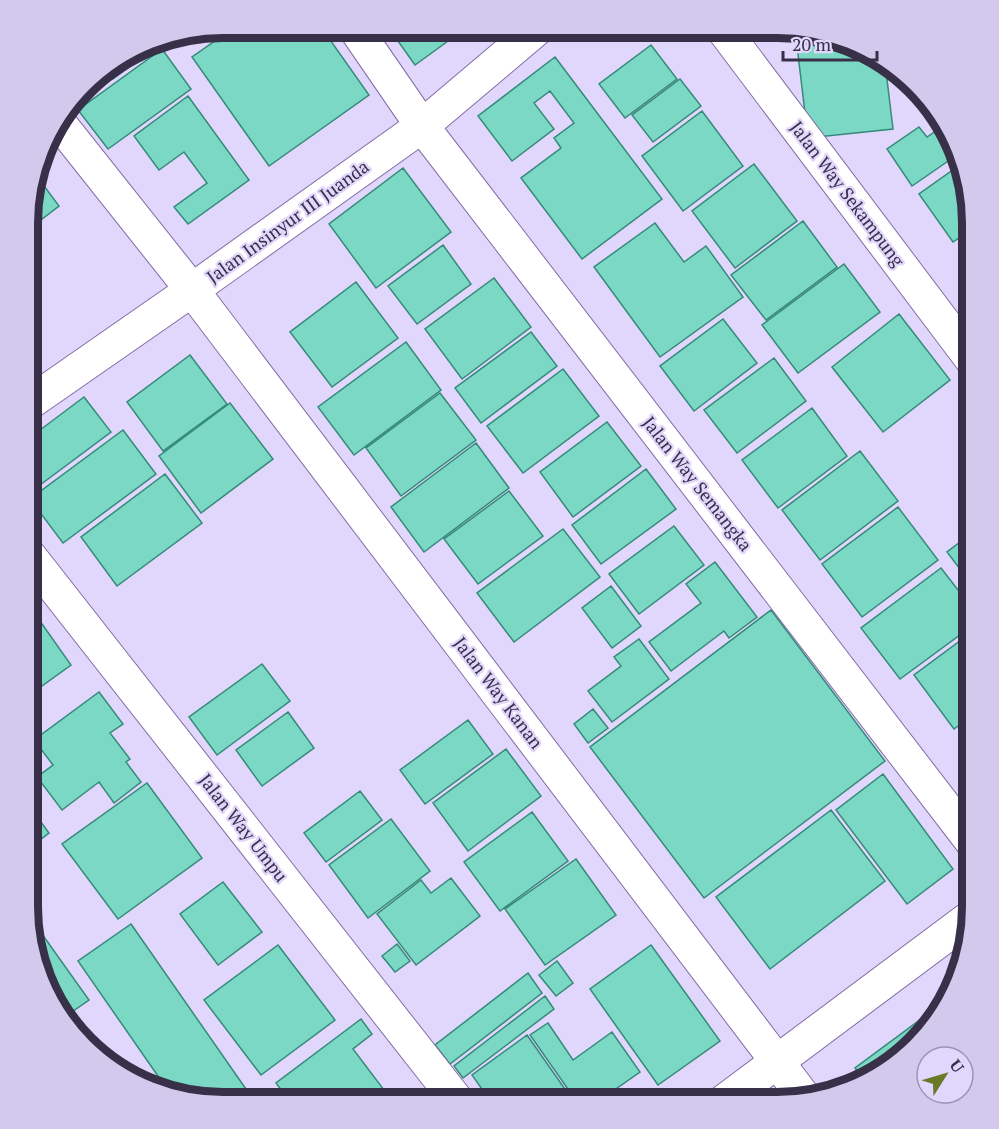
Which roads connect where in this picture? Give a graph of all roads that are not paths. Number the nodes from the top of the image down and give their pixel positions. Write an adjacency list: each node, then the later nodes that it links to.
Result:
1 (362, 38): 4 (street, Jalan Way Semangka)
2 (526, 38): 4 (street, Jalan Insinyur III Juanda)
3 (730, 38): 7 (street, Jalan Way Sekampung)
4 (422, 126): 6 (street, Jalan Insinyur III Juanda); 10 (street, Jalan Way Semangka)
5 (63, 128): 6 (street, Jalan Way Kanan)
6 (192, 290): 8 (street, Jalan Insinyur III Juanda); 12 (street, Jalan Way Kanan)
7 (961, 345)
8 (38, 397)
9 (38, 567): 14 (street, Jalan Way Umpu)
10 (961, 828)
11 (961, 925): 12 (street)
12 (777, 1061): 13 (street, Jalan Way Kanan); 15 (street)
13 (799, 1090)
14 (449, 1091)
15 (737, 1091)

